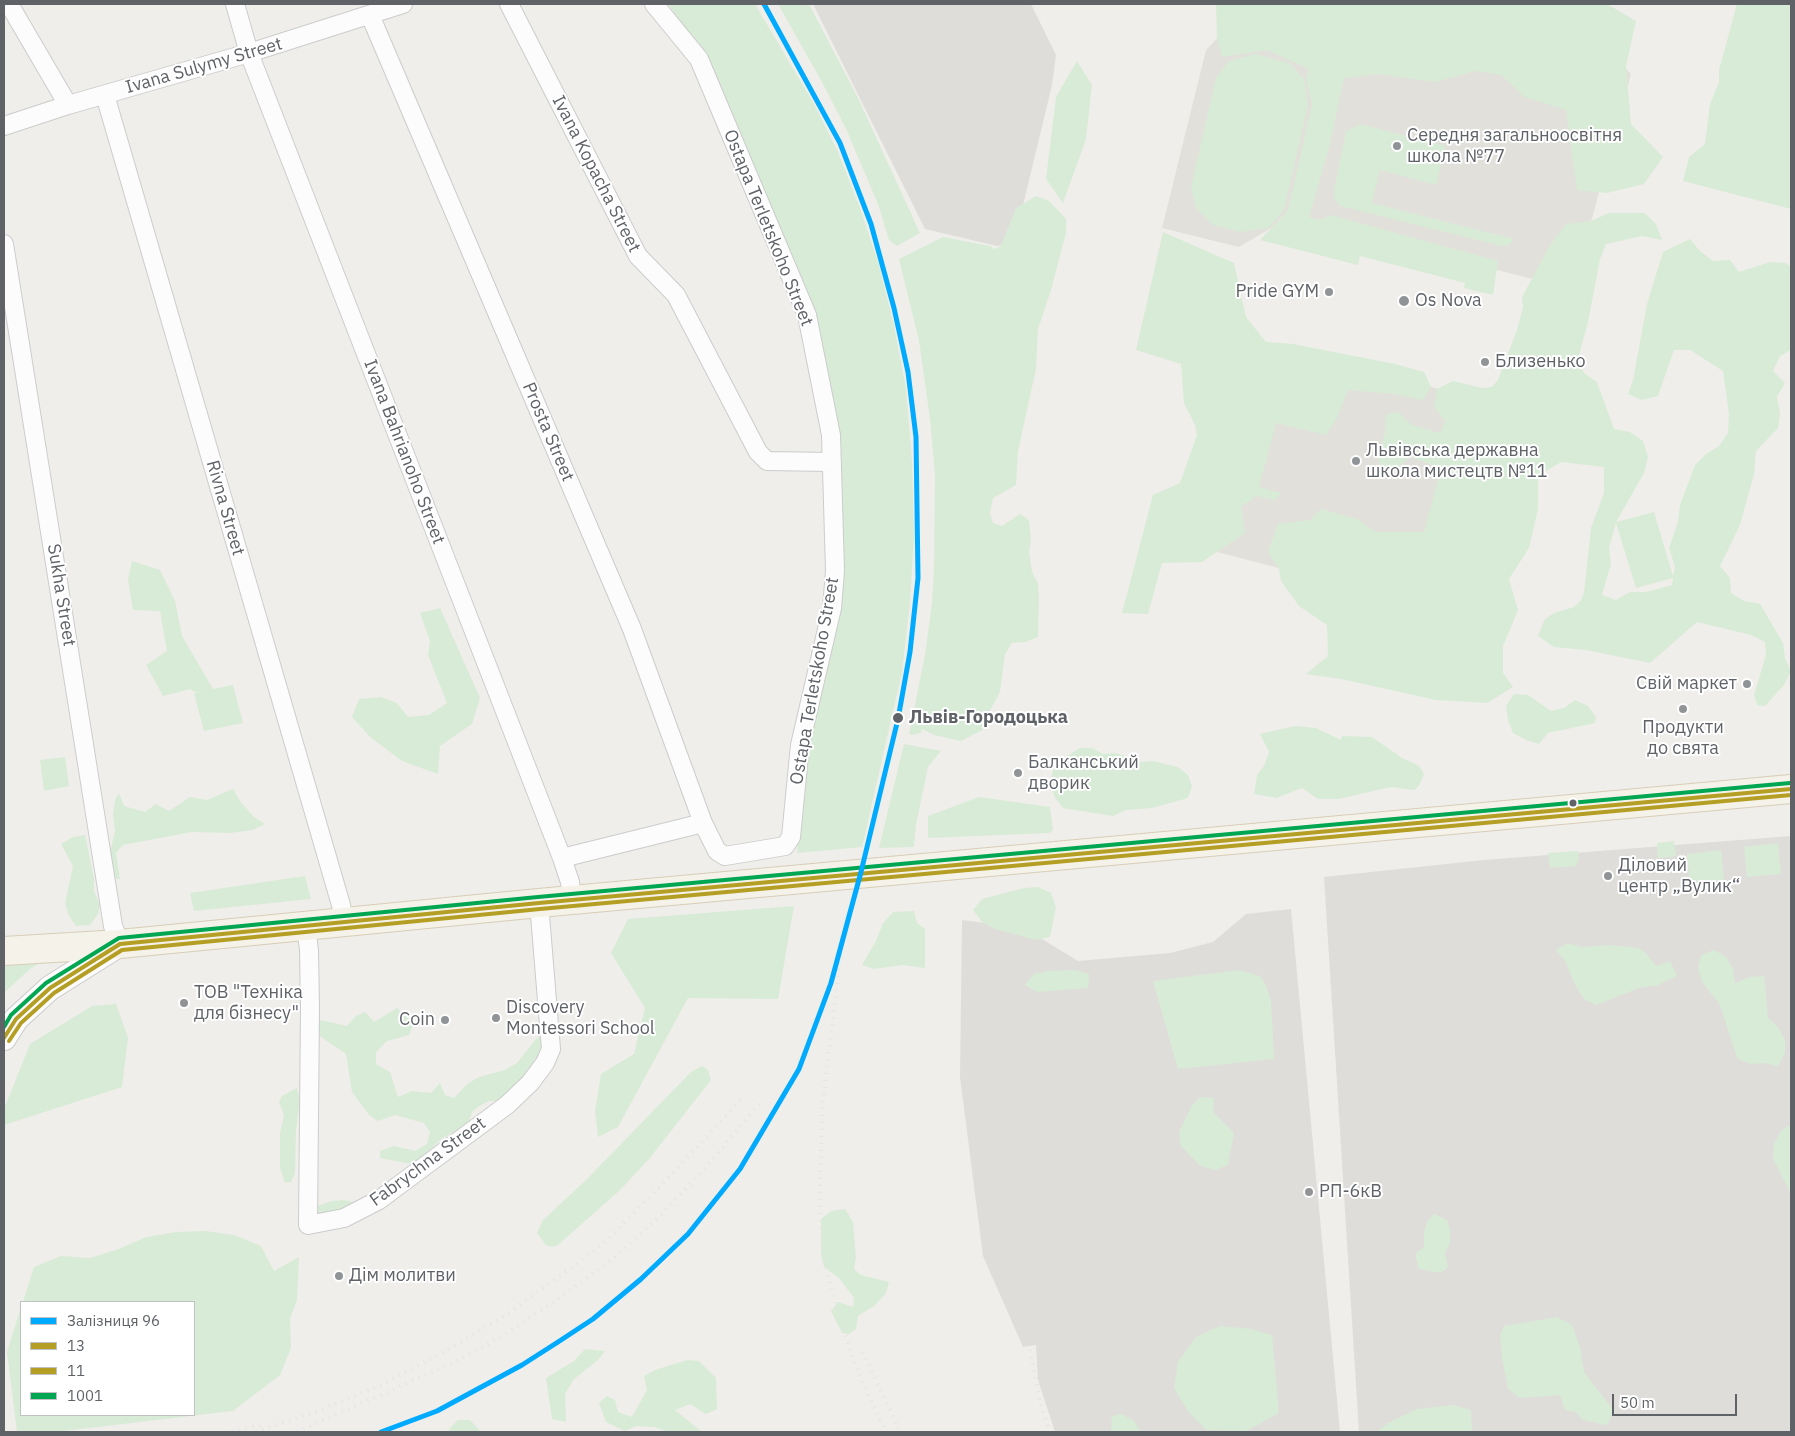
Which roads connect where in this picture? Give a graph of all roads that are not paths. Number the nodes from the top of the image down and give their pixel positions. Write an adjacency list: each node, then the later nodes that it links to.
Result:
1 (9, 4): 9 (street)
2 (234, 4): 7 (street, Ivana Bahrianoho Street)
3 (403, 4): 6 (street, Ivana Sulymy Street)
4 (509, 4): 12 (street, Ivana Kopacha Street)
5 (654, 4): 12 (street, Ostapa Terletskoho Street)
6 (370, 15): 7 (street, Ivana Sulymy Street); 14 (street, Prosta Street)
7 (250, 53): 8 (street, Ivana Sulymy Street); 16 (street, Ivana Bahrianoho Street)
8 (105, 95): 9 (street, Ivana Sulymy Street); 19 (street, Rivna Street)
9 (68, 105): 10 (street, Ivana Sulymy Street)
10 (4, 126)
11 (4, 244): 21 (street, Sukha Street)
12 (832, 462): 15 (street, Ostapa Terletskoho Street)
13 (1791, 788): 17 (main road)
14 (703, 823): 15 (street, Prosta Street); 16 (street)
15 (718, 851)
16 (562, 858): 17 (street, Ivana Bahrianoho Street)
17 (572, 900): 18 (main road)
18 (539, 903): 19 (main road); 20 (street, Fabrychna Street)
19 (344, 922): 20 (main road)
20 (306, 926): 21 (main road)
21 (120, 944): 22 (main road); 23 (main road)
22 (4, 951)
23 (4, 1038)

